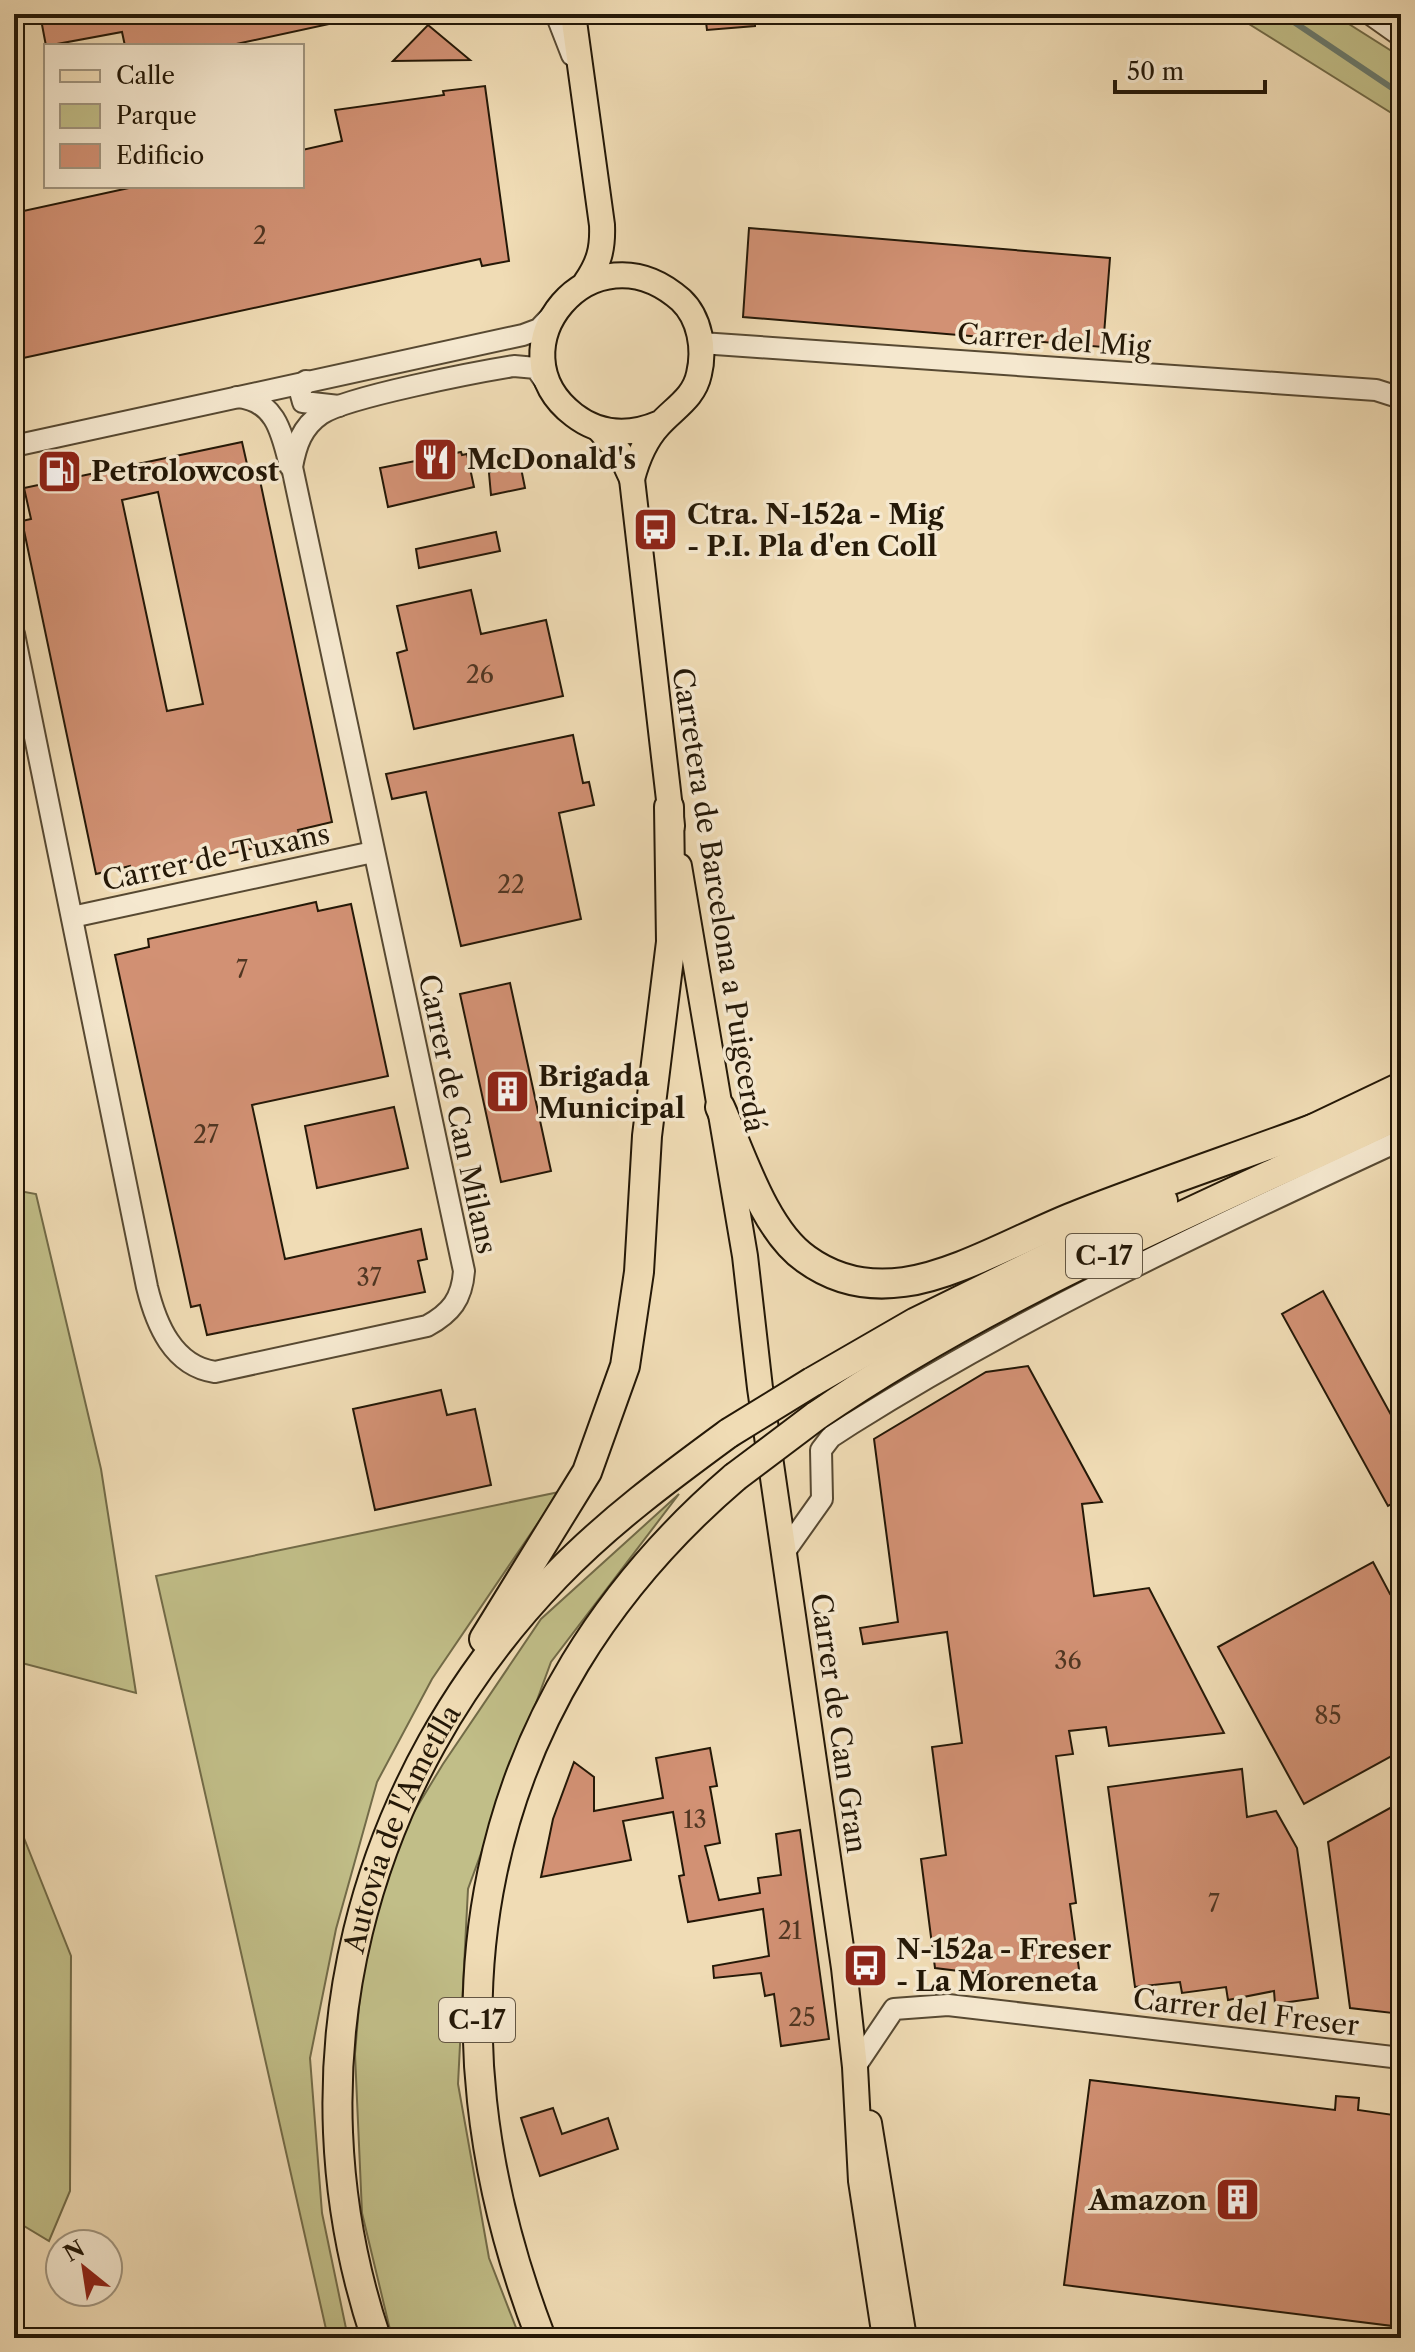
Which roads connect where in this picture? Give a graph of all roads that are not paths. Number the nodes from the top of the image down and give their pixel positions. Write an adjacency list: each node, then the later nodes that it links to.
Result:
1 (556, 14): 5 (street)
2 (573, 14): 5 (main road)
3 (1370, 14): 4 (street)
4 (1401, 36)
5 (582, 83): 6 (main road)
6 (602, 225): 7 (main road); 8 (main road)
7 (639, 275): 8 (main road); 10 (main road)
8 (586, 282): 9 (main road)
9 (554, 313): 11 (street); 12 (main road)
10 (701, 343): 14 (street, Carrer del Mig); 16 (main road)
11 (306, 381): 13 (street); 15 (street, Carrer de Can Milans)
12 (553, 393): 15 (street, Carrer de Can Milans); 17 (main road)
13 (233, 397): 18 (street); 20 (street, Carrer de Can Milans)
14 (1401, 398)
15 (339, 406): 20 (street, Carrer de Can Milans)
16 (660, 423): 17 (main road); 19 (main road)
17 (599, 429): 19 (main road, Carretera de Barcelona a Puigcerdá)
18 (14, 446)
19 (632, 479): 22 (main road, Carretera de Barcelona a Puigcerdá)
20 (294, 485): 23 (street, Carrer de Can Milans)
21 (14, 634): 24 (street, Carrer de Can Milans)
22 (669, 807): 26 (main road, Carretera de Barcelona a Puigcerdá); 32 (highway)
23 (373, 852): 24 (street, Carrer de Tuxans); 24 (street, Carrer de Can Milans)
24 (72, 917)
25 (1401, 1087): 28 (highway, C-17)
26 (720, 1107): 28 (highway); 30 (main road, Carretera de Barcelona a Puigcerdá)
27 (1401, 1114): 35 (highway, C-17, bridge)
28 (1315, 1128): 32 (highway, Autovia de l'Ametlla / C-17, bridge)
29 (1401, 1140): 31 (street)
30 (760, 1388): 31 (main road, Carrer de Can Gran)
31 (783, 1554): 34 (main road, Carrer de Can Gran)
32 (426, 1750): 36 (highway, Autovia de l'Ametlla / C-17)
33 (1401, 2058): 34 (street, Carrer del Freser)
34 (855, 2067): 39 (main road, Carrer de Can Gran); 40 (main road, Carrer de Can Gran)
35 (530, 2309): 37 (highway, C-17); 38 (highway)
36 (376, 2338)
37 (541, 2338)
38 (549, 2338)
39 (885, 2338)
40 (904, 2338)

